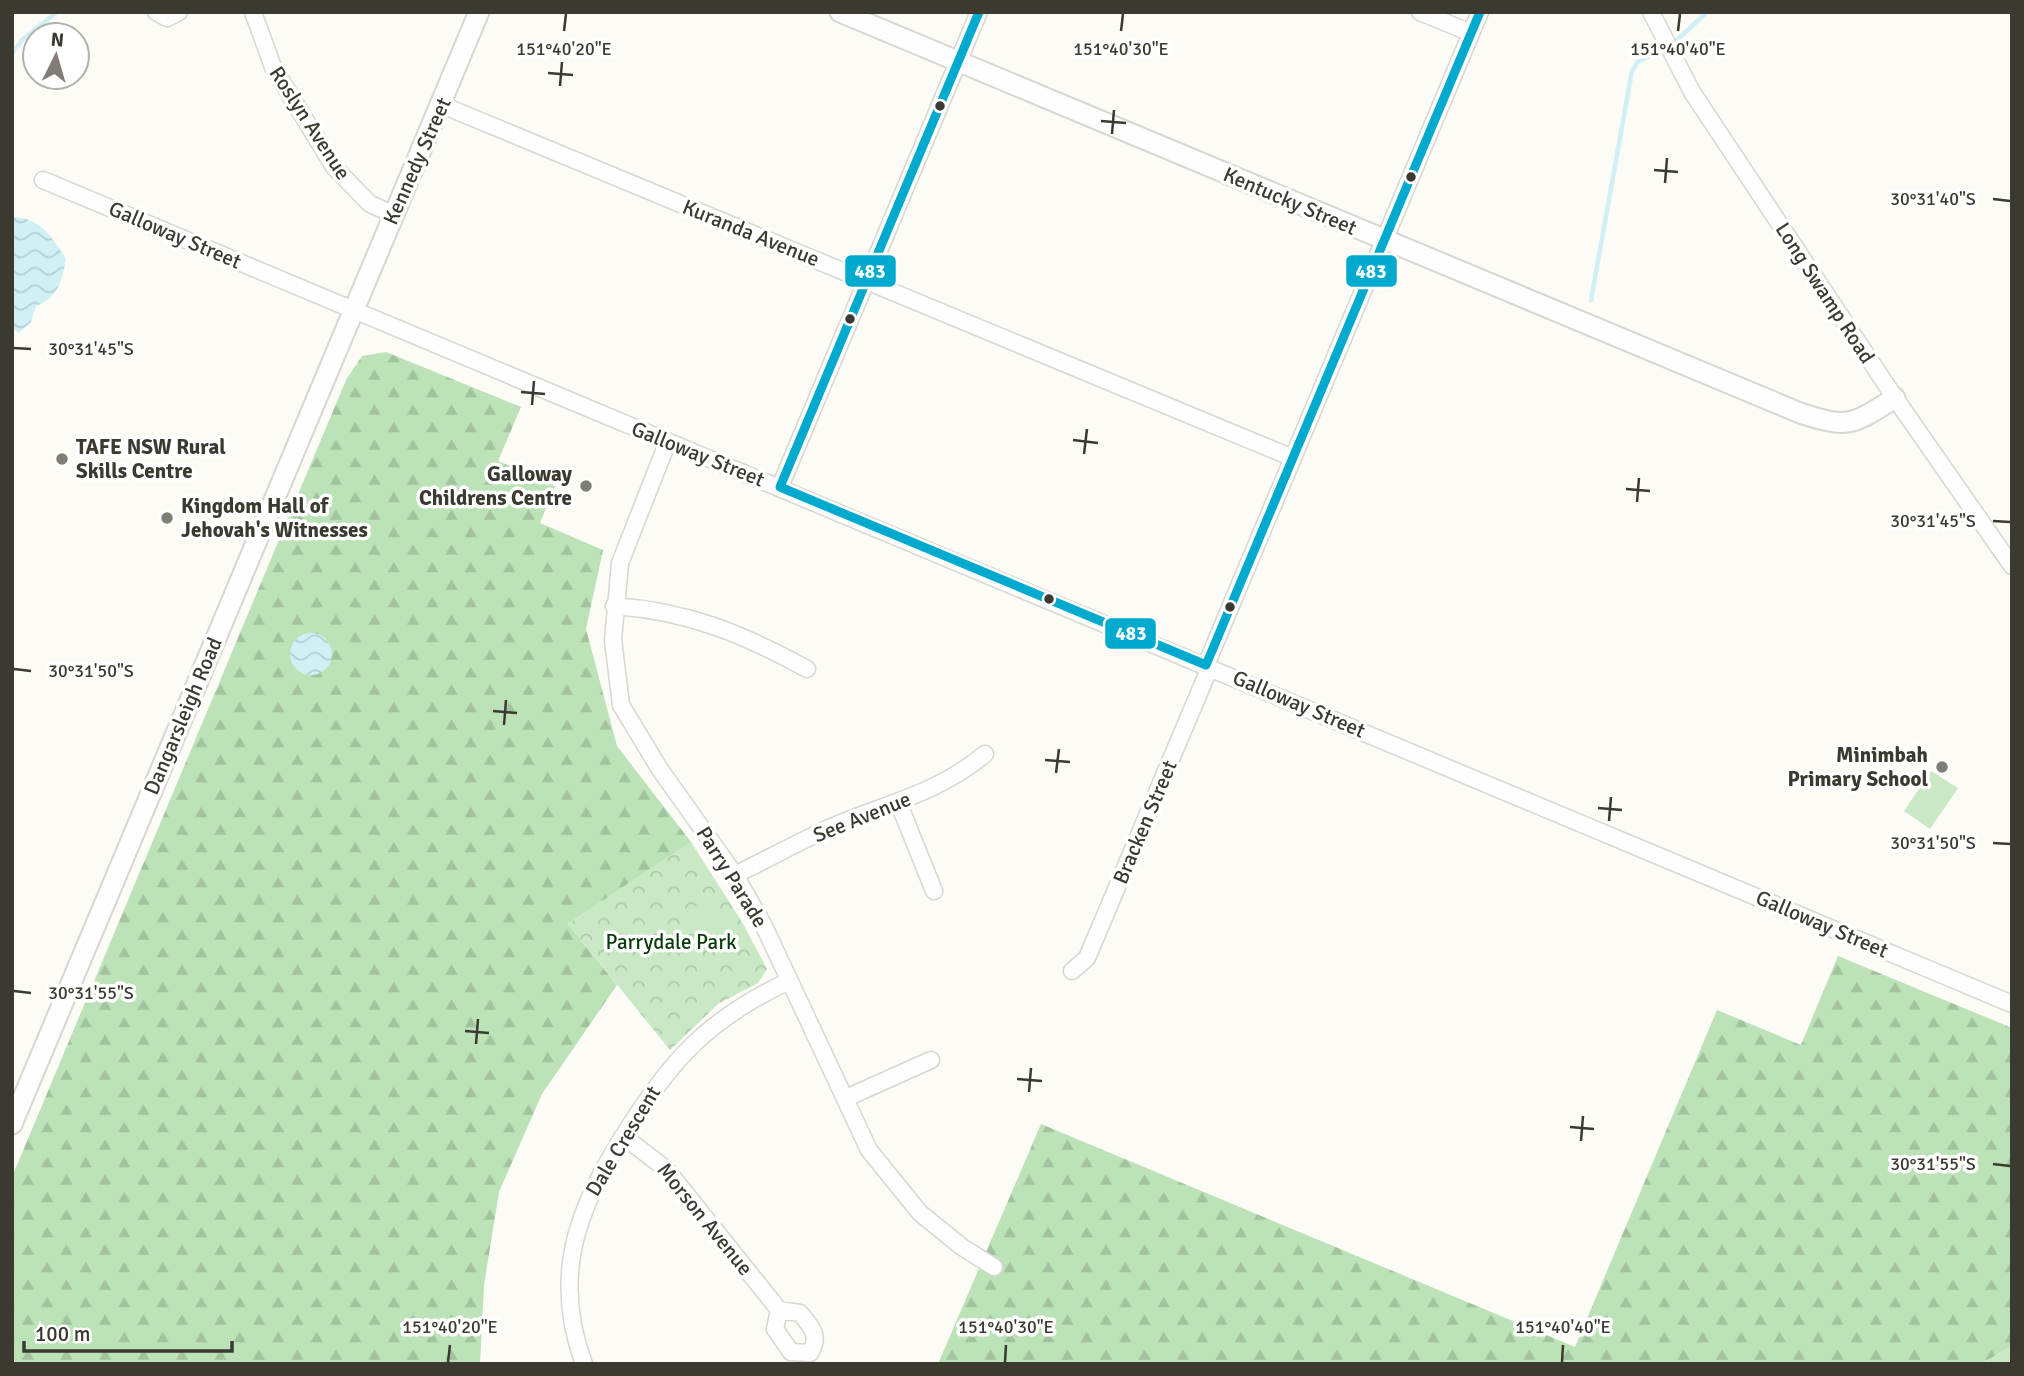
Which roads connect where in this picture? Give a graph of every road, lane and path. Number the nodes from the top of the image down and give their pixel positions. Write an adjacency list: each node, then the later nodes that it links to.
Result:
1 (156, 12): 2 (street)
2 (179, 12)
3 (253, 12): 14 (street, Roslyn Avenue)
4 (479, 12): 12 (street, Kennedy Street)
5 (840, 12): 11 (street, Kentucky Street)
6 (979, 12): 11 (street)
7 (1420, 12): 10 (street)
8 (1480, 12): 10 (street, Bracken Street)
9 (1651, 12): 18 (street, Long Swamp Road)
10 (1471, 33): 15 (street, Bracken Street)
11 (958, 62): 15 (street, Kentucky Street); 16 (street)
12 (442, 105): 14 (street, Kennedy Street); 16 (street, Kuranda Avenue)
13 (43, 180): 17 (street, Galloway Street)
14 (393, 214): 17 (street, Kennedy Street)
15 (1384, 240): 18 (street, Kentucky Street); 20 (street, Bracken Street)
16 (866, 280): 20 (street, Kuranda Avenue); 21 (street)
17 (354, 309): 19 (street, Galloway Street); 35 (street, Dangarsleigh Road)
18 (1895, 398): 22 (street, Long Swamp Road)
19 (668, 441): 21 (street, Galloway Street); 23 (street, Parry Parade)
20 (1293, 458): 24 (street, Bracken Street)
21 (779, 487): 24 (street, Galloway Street)
22 (2012, 566)
23 (614, 606): 25 (street); 28 (street, Parry Parade)
24 (1208, 666): 30 (street, Bracken Street); 32 (street, Galloway Street)
25 (807, 669)
26 (985, 754): 27 (street, See Avenue)
27 (899, 804): 28 (street, See Avenue); 29 (street)
28 (735, 875): 31 (street, Parry Parade)
29 (934, 891)
30 (1072, 971)
31 (789, 981): 34 (street, Parry Parade); 36 (street, Dale Crescent)
32 (2012, 1004)
33 (931, 1060): 34 (street)
34 (846, 1098): 37 (street, Parry Parade)
35 (12, 1124)
36 (623, 1136): 38 (street, Morson Avenue); 39 (street, Dale Crescent)
37 (994, 1267)
38 (779, 1310)
39 (584, 1364)

